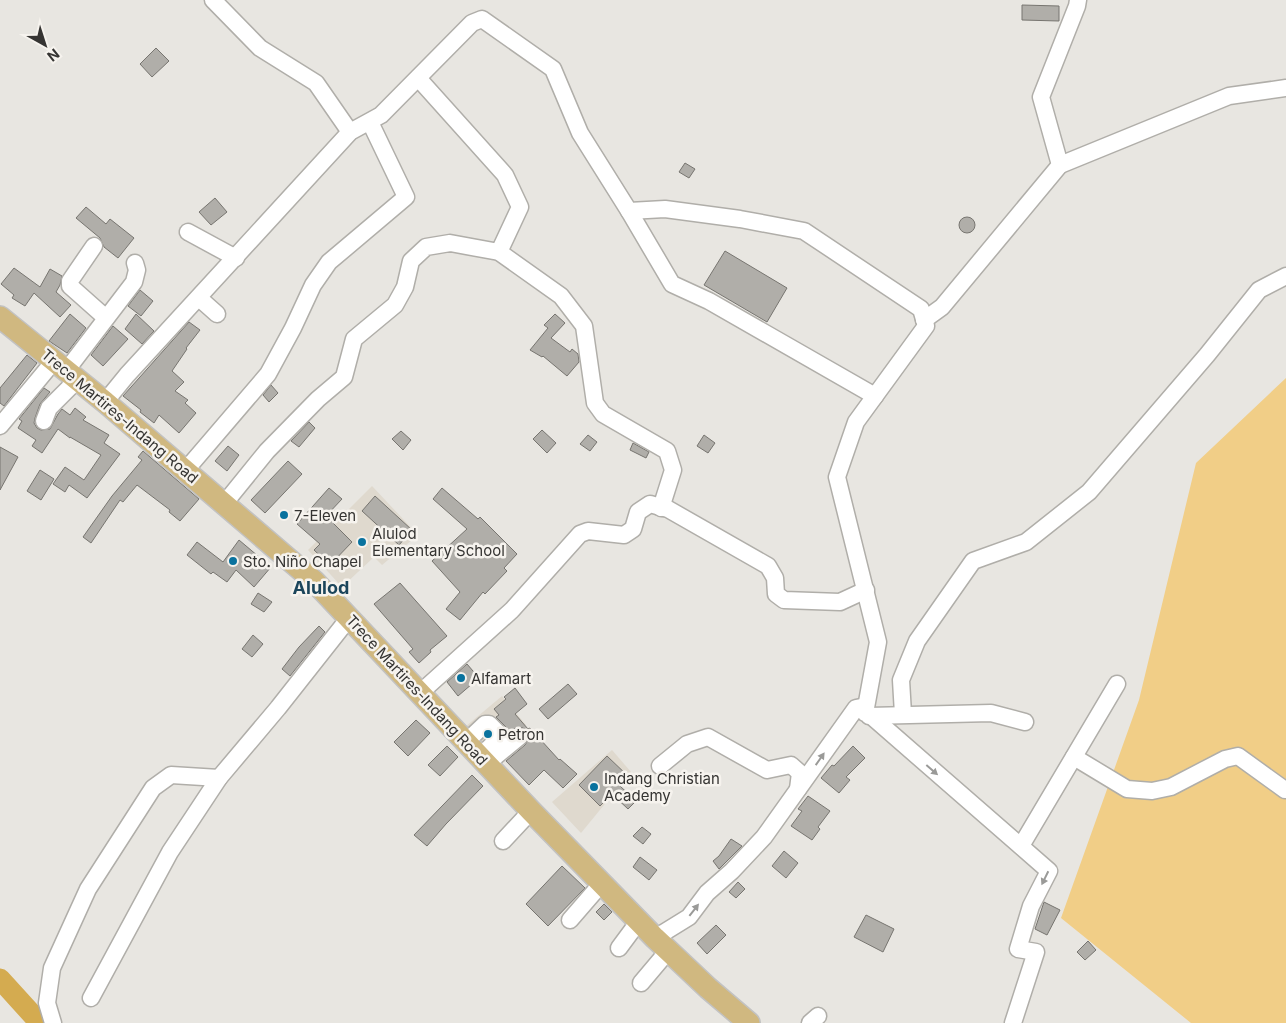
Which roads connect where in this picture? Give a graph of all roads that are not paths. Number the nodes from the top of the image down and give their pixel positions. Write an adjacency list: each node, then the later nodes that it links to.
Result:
1 (213, 0): 6 (street)
2 (1078, 0): 7 (street)
3 (418, 78): 5 (street); 8 (street); 11 (street)
4 (1286, 88): 7 (street)
5 (370, 122): 6 (street); 25 (street)
6 (350, 132): 12 (street)
7 (1060, 165): 19 (street)
8 (629, 211): 19 (street); 21 (street)
9 (188, 232): 12 (street)
10 (94, 246): 18 (street)
11 (499, 252): 26 (street); 27 (street)
12 (236, 258): 15 (street)
13 (135, 263): 18 (street)
14 (1286, 276): 33 (street)
15 (200, 298): 16 (street); 22 (street)
16 (217, 314)
17 (0, 317): 20 (main road, Trece Martires-Indang Road)
18 (106, 318): 20 (street)
19 (924, 320): 21 (street)
20 (66, 371): 22 (main road, Trece Martires-Indang Road); 23 (street); 24 (street)
21 (874, 396): 28 (street)
22 (105, 402): 25 (main road, Trece Martires-Indang Road)
23 (44, 421)
24 (0, 426)
25 (185, 471): 26 (main road, Trece Martires-Indang Road)
26 (224, 504): 29 (main road, Trece Martires-Indang Road)
27 (661, 508): 28 (street); 31 (street)
28 (866, 590): 32 (street)
29 (349, 618): 31 (main road, Trece Martires-Indang Road); 39 (street)
30 (1117, 684): 37 (street)
31 (420, 693): 36 (main road, Trece Martires-Indang Road)
32 (867, 714): 33 (street); 40 (street, one-way to 32); 44 (street, one-way to 44)
33 (903, 714): 34 (street)
34 (1025, 722)
35 (519, 736): 36 (street)
36 (478, 754): 42 (main road, Trece Martires-Indang Road)
37 (1074, 757): 41 (street); 44 (street)
38 (660, 766): 40 (street)
39 (219, 778): 51 (street); 52 (street)
40 (798, 789): 48 (street, one-way to 40)
41 (1286, 790)
42 (531, 811): 43 (street); 45 (main road, Trece Martires-Indang Road)
43 (503, 841)
44 (1021, 846): 54 (street, one-way to 54)
45 (602, 884): 46 (street); 47 (main road, Trece Martires-Indang Road)
46 (570, 920)
47 (639, 921): 48 (main road, Trece Martires-Indang Road); 49 (street)
48 (662, 945): 50 (street); 53 (main road, Trece Martires-Indang Road)
49 (619, 948)
50 (641, 983)
51 (91, 998)
52 (53, 1023)
53 (750, 1023)
54 (1013, 1023)

